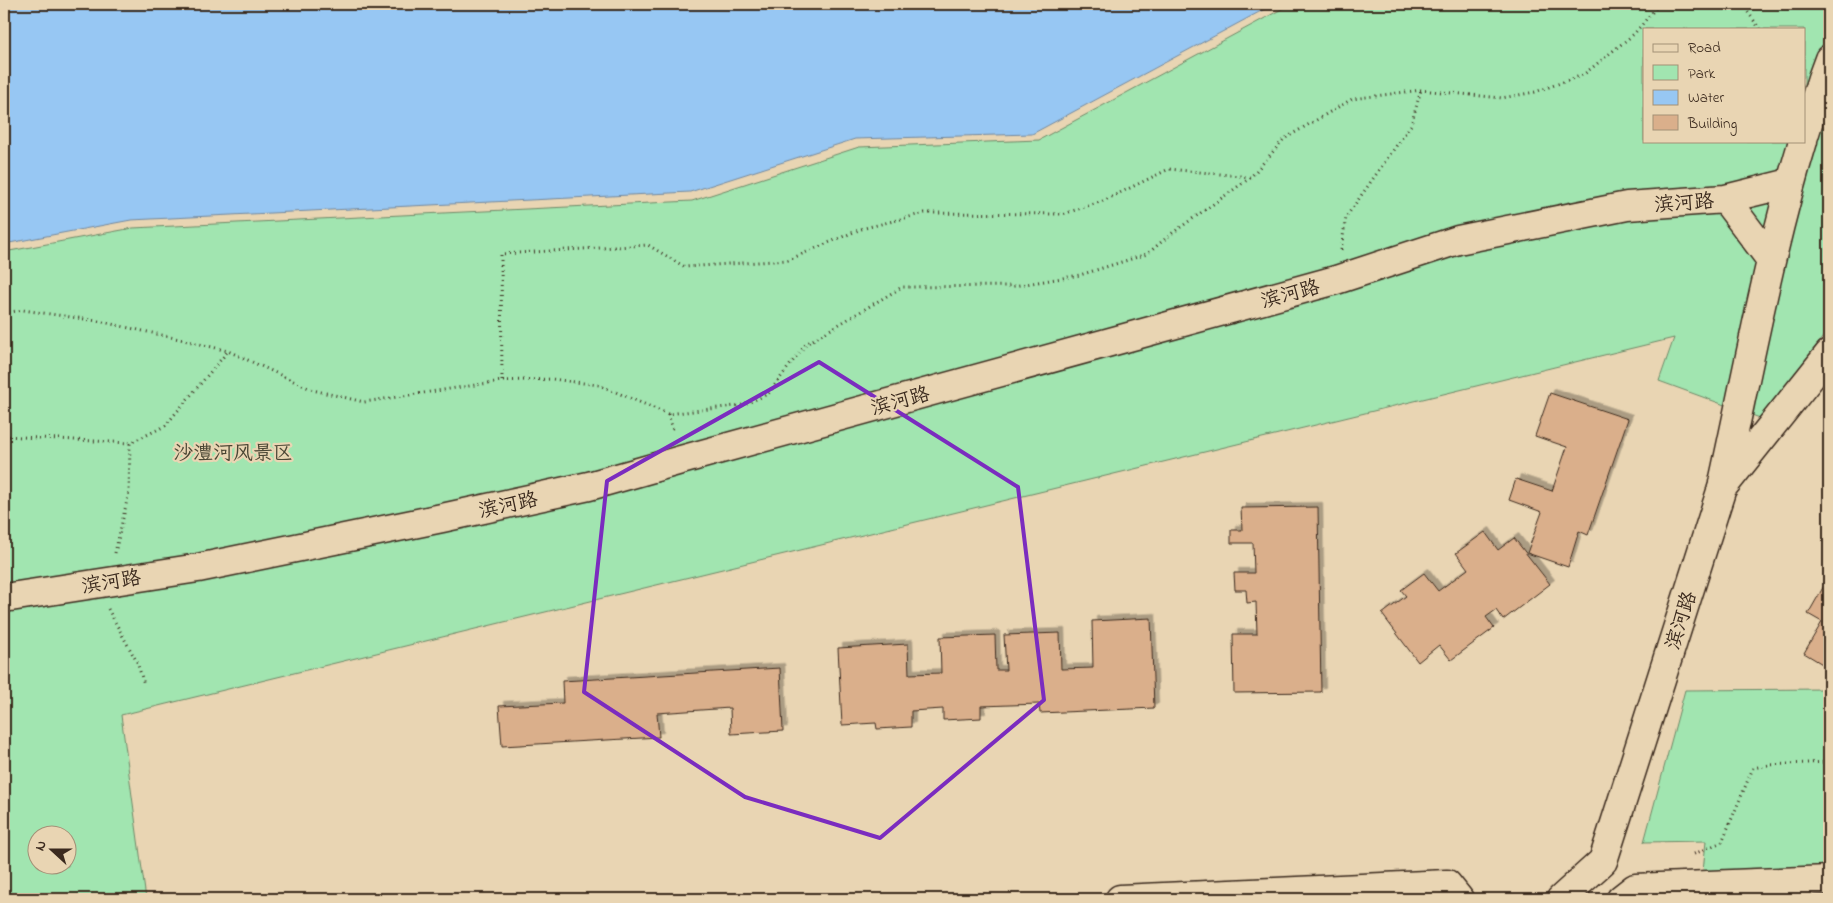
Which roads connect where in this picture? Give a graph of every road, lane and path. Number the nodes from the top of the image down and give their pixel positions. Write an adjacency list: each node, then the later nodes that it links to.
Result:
1 (1659, 4): 5 (path)
2 (1742, 4): 3 (path)
3 (1759, 28)
4 (1829, 59): 6 (street)
5 (1421, 90): 8 (path); 11 (path)
6 (1806, 130)
7 (1803, 142): 9 (street)
8 (1250, 178): 16 (path); 16 (path)
9 (1790, 183): 10 (street, 滨河路); 12 (street)
10 (1725, 198): 12 (street); 19 (street, 滨河路)
11 (1346, 217)
12 (1772, 260): 18 (street)
13 (4, 313): 14 (path)
14 (228, 351): 16 (path); 17 (path)
15 (1829, 354): 18 (street, 滨河路)
16 (502, 381)
17 (4, 436)
18 (1722, 488): 25 (street, 滨河路)
19 (4, 598)
20 (1829, 762): 21 (path)
21 (1694, 854)
22 (1829, 880): 26 (street)
23 (1120, 899): 24 (street)
24 (1460, 899)
25 (1560, 899)
26 (1621, 899)

